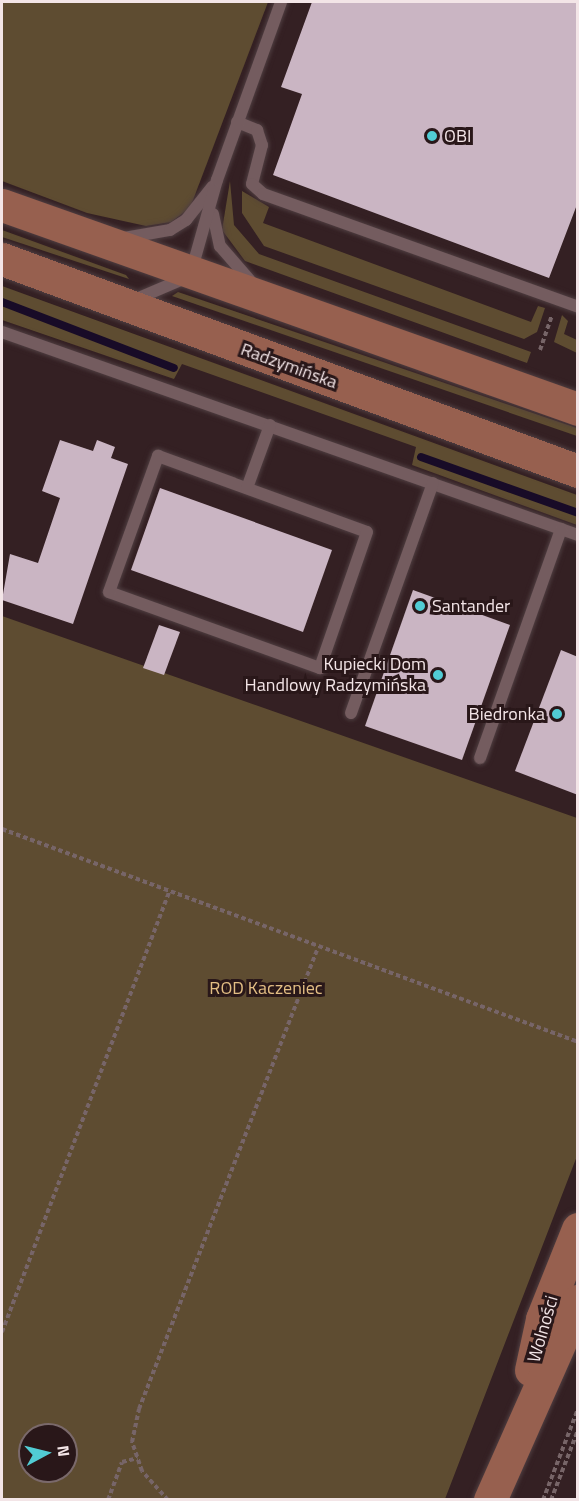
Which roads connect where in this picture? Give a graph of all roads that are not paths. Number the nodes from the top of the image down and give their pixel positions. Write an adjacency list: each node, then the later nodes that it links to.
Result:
1 (281, 2): 2 (lane)
2 (237, 122): 3 (lane); 10 (lane)
3 (217, 180): 5 (lane); 7 (lane); 9 (lane)
4 (2, 205): 5 (main road)
5 (80, 233): 7 (main road)
6 (2, 259): 8 (main road, Radzymińska)
7 (190, 276): 8 (lane); 9 (main road)
8 (100, 297): 14 (main road, Radzymińska)
9 (270, 303): 12 (main road)
10 (578, 307)
11 (2, 332): 13 (lane)
12 (578, 409)
13 (270, 424): 15 (lane); 16 (lane)
14 (578, 471)
15 (433, 483): 17 (lane); 19 (lane)
16 (246, 488): 16 (lane)
17 (561, 530): 18 (lane); 20 (lane)
18 (578, 535)
19 (351, 713)
20 (480, 758)
21 (578, 1228): 23 (main road, Wolności)
22 (578, 1301): 23 (main road, Wolności)
23 (517, 1433): 24 (main road, Wolności)
24 (490, 1500)

